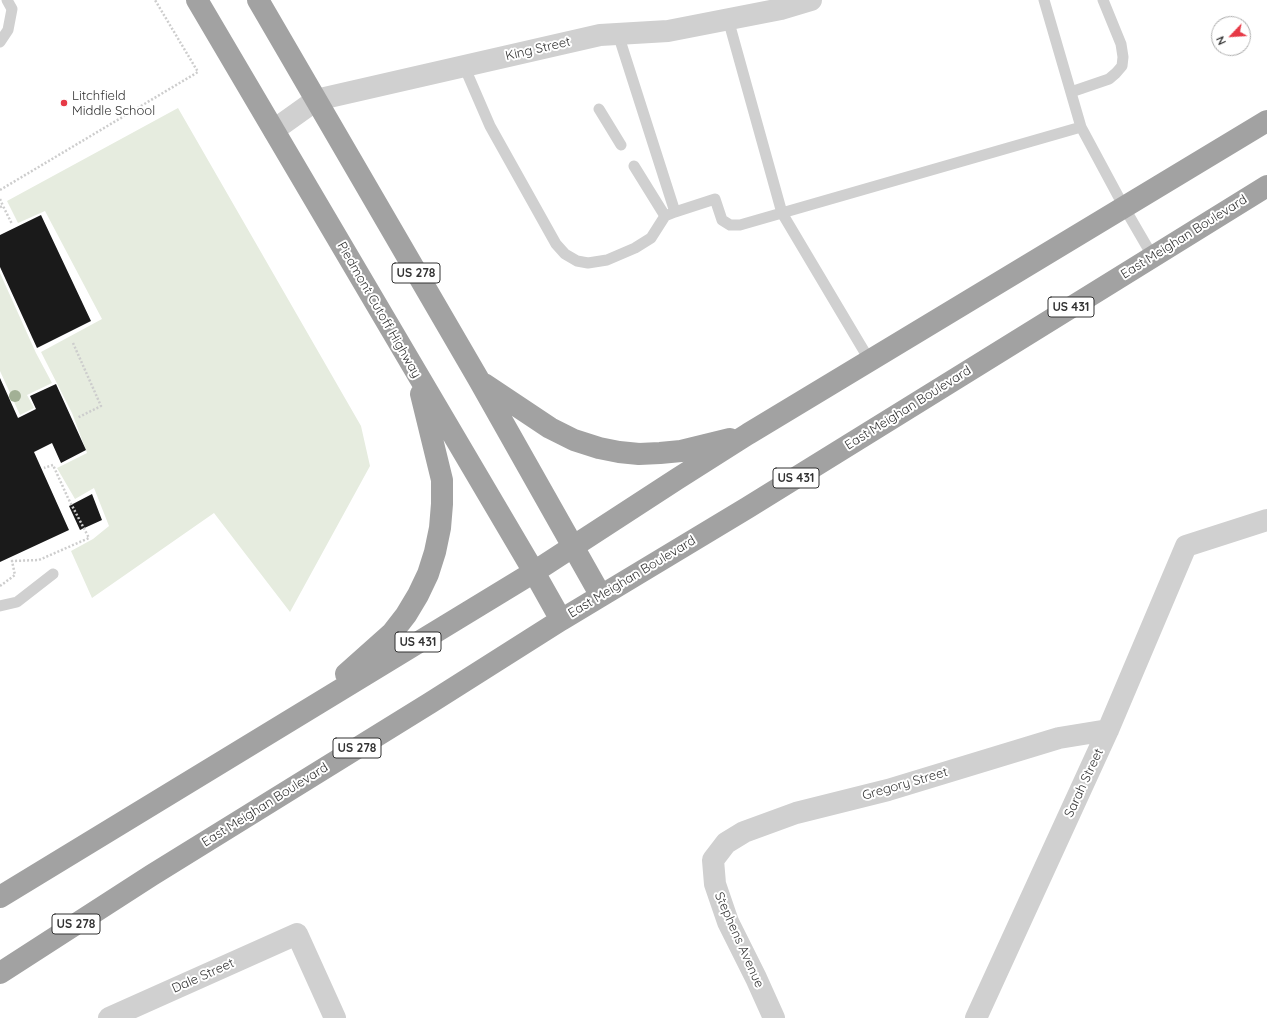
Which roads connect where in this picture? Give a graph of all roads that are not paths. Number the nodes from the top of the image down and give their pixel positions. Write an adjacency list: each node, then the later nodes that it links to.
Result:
1 (7, 0): 9 (lane)
2 (197, 0): 16 (highway, Piedmont Cutoff Highway)
3 (258, 0): 12 (highway, US 278)
4 (811, 0): 7 (street, King Street)
5 (1044, 0): 11 (lane)
6 (1103, 0): 11 (lane)
7 (728, 19): 8 (street, King Street); 21 (lane)
8 (618, 34): 10 (street, King Street); 22 (lane)
9 (0, 42)
10 (464, 66): 12 (street, King Street); 22 (lane)
11 (1071, 92): 15 (lane)
12 (316, 100): 16 (street, King Street); 26 (highway, US 278)
13 (599, 108): 17 (lane)
14 (1267, 121): 20 (highway, US 431)
15 (1081, 127): 20 (lane); 21 (lane)
16 (274, 130): 25 (highway, Piedmont Cutoff Highway)
17 (621, 145)
18 (634, 166): 22 (lane)
19 (1267, 186): 23 (highway, East Meighan Boulevard / US 431)
20 (1124, 208): 23 (lane); 24 (highway, US 431)
21 (782, 213): 22 (lane); 24 (lane)
22 (670, 214)
23 (1153, 256): 32 (highway, East Meighan Boulevard / US 431)
24 (870, 361): 27 (highway, US 431)
25 (415, 371): 30 (highway, Piedmont Cutoff Highway); 35 (highway)
26 (479, 380): 27 (highway); 29 (highway, US 278)
27 (748, 434): 29 (highway, US 431)
28 (1267, 520): 36 (street, Sarah Street)
29 (574, 547): 30 (highway, US 431); 32 (highway, US 278)
30 (534, 572): 34 (highway, Piedmont Cutoff Highway); 35 (highway, US 431)
31 (53, 574): 33 (lane)
32 (601, 596): 34 (highway, East Meighan Boulevard / US 278)
33 (0, 606)
34 (561, 620): 39 (highway, East Meighan Boulevard / US 278)
35 (302, 712): 38 (highway)
36 (1108, 730): 37 (street, Gregory Street); 43 (street, Sarah Street)
37 (713, 860): 42 (street, Stephens Avenue)
38 (0, 897)
39 (0, 973)
40 (110, 1018): 41 (street, Dale Street)
41 (335, 1018)
42 (774, 1018)
43 (976, 1018)

